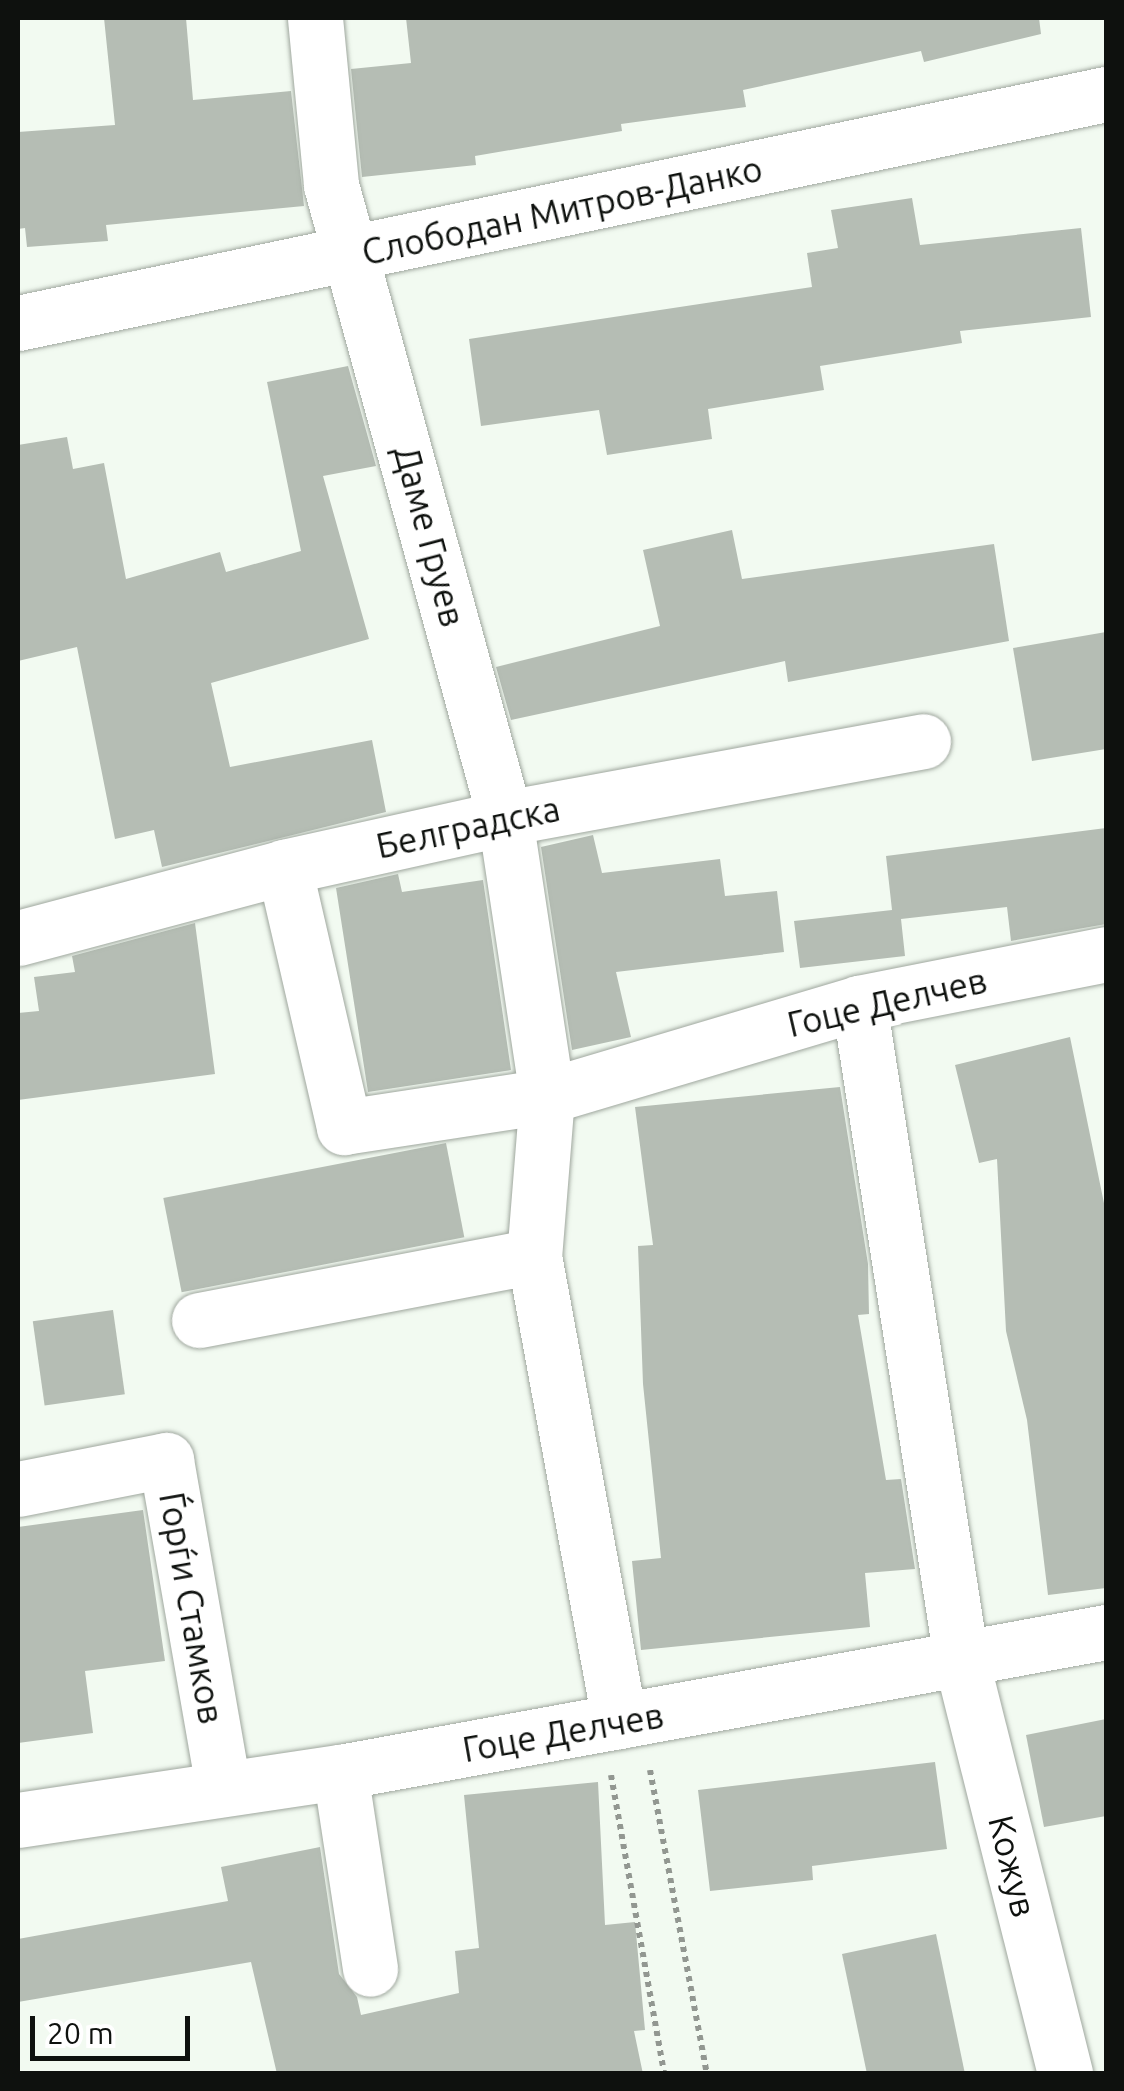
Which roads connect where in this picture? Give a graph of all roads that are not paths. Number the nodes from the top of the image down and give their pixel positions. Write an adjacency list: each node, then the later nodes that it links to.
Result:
1 (315, 18): 3 (street, Даме Груев)
2 (1106, 94): 3 (street, Слободан Митров-Данко)
3 (355, 254): 4 (street, Слободан Митров-Данко); 6 (street, Даме Груев)
4 (18, 323)
5 (924, 741): 6 (street, Белградска)
6 (504, 818): 7 (street, Белградска); 11 (street, Даме Груев)
7 (284, 867): 8 (street, Белградска); 11 (street, Гоце Делчев)
8 (18, 938)
9 (1106, 954): 10 (street, Гоце Делчев)
10 (859, 1003): 11 (street, Гоце Делчев); 16 (street, Кожув)
11 (547, 1096): 12 (street, Даме Груев)
12 (534, 1256): 13 (street); 17 (street, Даме Груев)
13 (200, 1320)
14 (18, 1489): 19 (street, Ѓорѓи Стамков)
15 (1106, 1632): 16 (street, Гоце Делчев)
16 (961, 1658): 17 (street, Гоце Делчев); 22 (street, Кожув)
17 (620, 1721): 18 (street, Гоце Делчев)
18 (340, 1772): 19 (street, Гоце Делчев); 21 (street)
19 (223, 1788): 20 (street, Гоце Делчев)
20 (18, 1820)
21 (370, 1969)
22 (1064, 2074)

